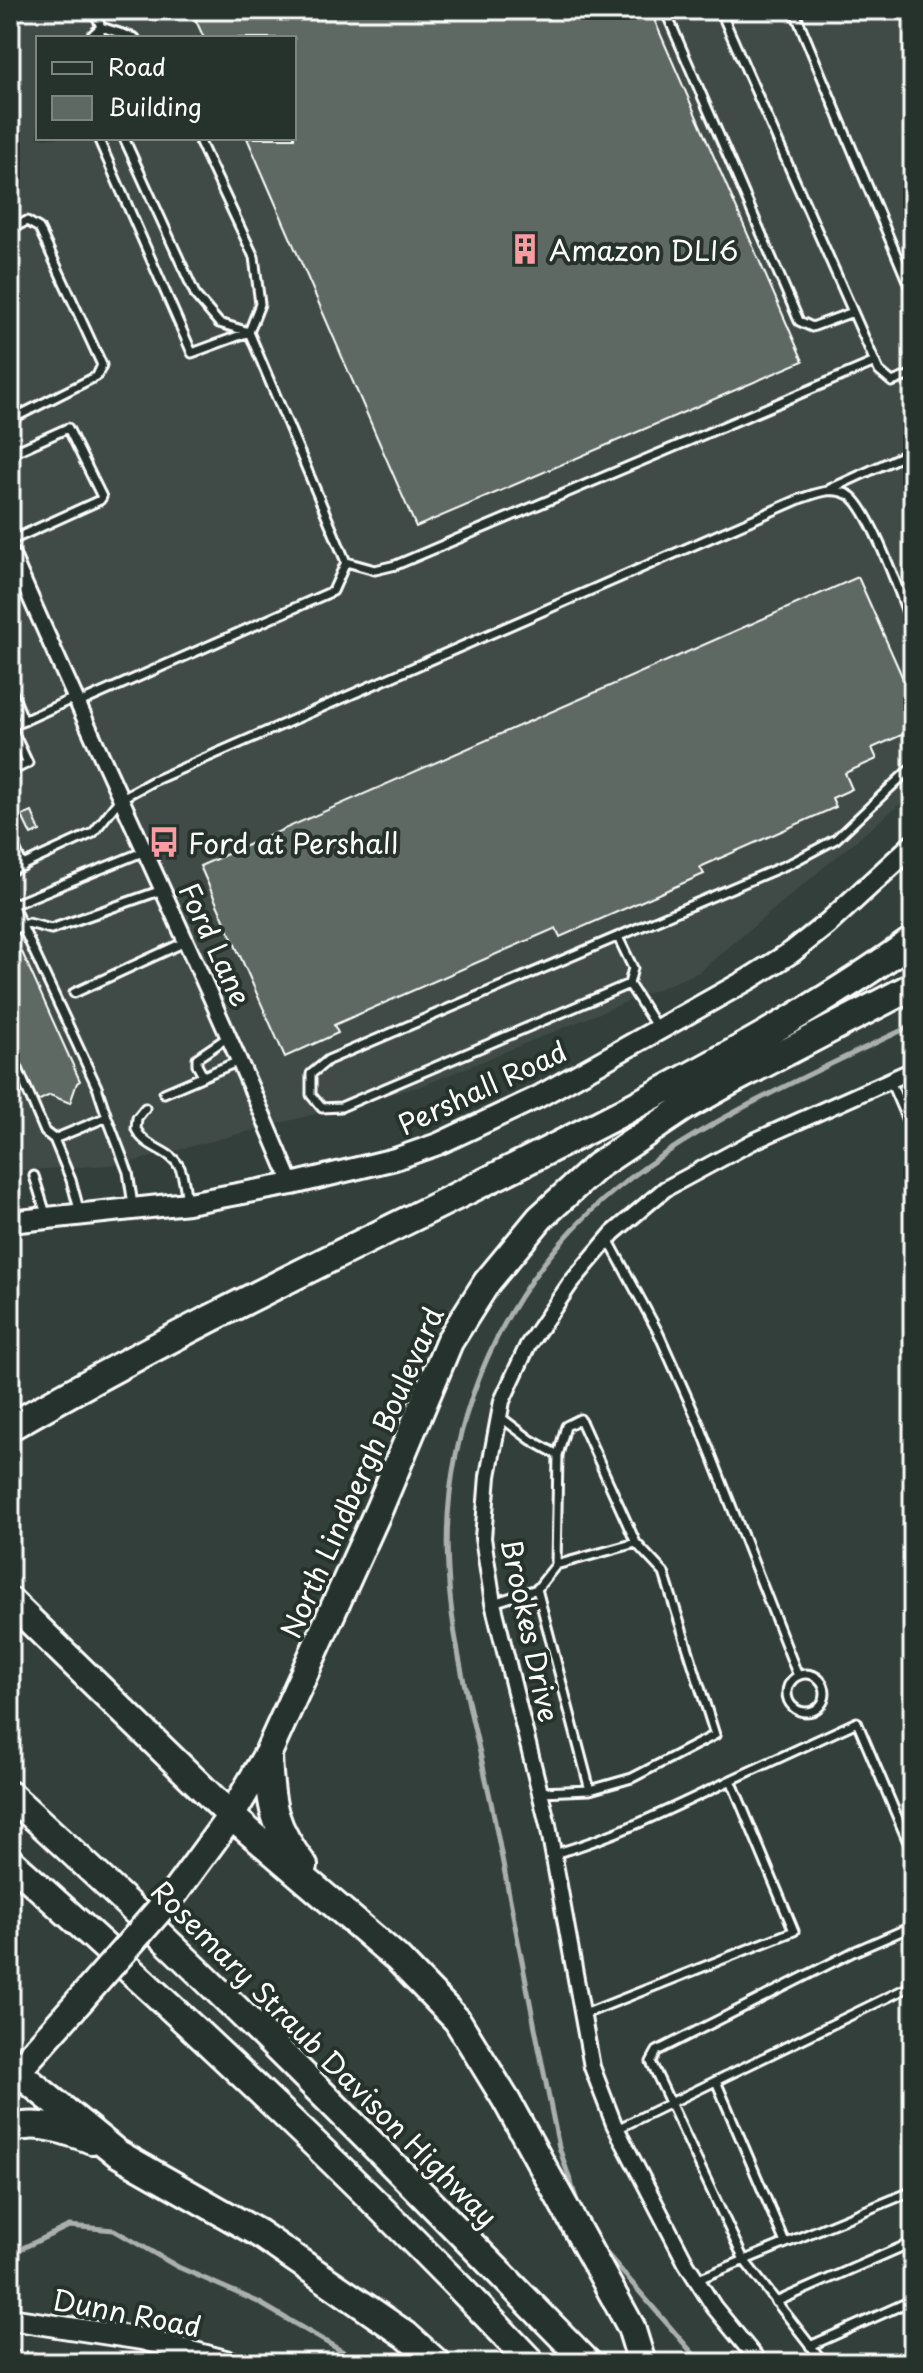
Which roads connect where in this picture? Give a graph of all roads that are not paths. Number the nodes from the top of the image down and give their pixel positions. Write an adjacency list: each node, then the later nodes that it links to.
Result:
1 (94, 10): 5 (lane)
2 (665, 10): 14 (lane)
3 (720, 10): 14 (lane)
4 (794, 10): 13 (lane)
5 (101, 27): 6 (lane); 7 (lane); 8 (lane)
6 (91, 36)
7 (99, 36)
8 (129, 36)
9 (99, 140): 15 (lane)
10 (125, 140): 15 (lane)
11 (199, 140): 15 (lane)
12 (10, 229): 18 (lane)
13 (913, 295)
14 (853, 312): 16 (lane)
15 (249, 332): 24 (lane)
16 (875, 362): 17 (lane); 24 (lane)
17 (913, 374)
18 (10, 420)
19 (913, 451): 21 (lane)
20 (10, 454): 22 (lane)
21 (830, 489): 25 (lane); 32 (lane)
22 (10, 541)
23 (10, 551): 27 (street, Ford Lane)
24 (346, 562): 27 (lane)
25 (913, 628)
26 (10, 687): 28 (lane)
27 (76, 701): 28 (lane); 32 (street, Ford Lane)
28 (24, 721): 29 (lane)
29 (10, 727): 31 (lane)
30 (913, 766): 42 (lane)
31 (10, 772)
32 (120, 799): 35 (street, Ford Lane); 36 (lane)
33 (10, 838): 36 (lane)
34 (913, 845): 48 (street, Pershall Road)
35 (145, 851): 38 (street, Ford Lane); 39 (lane)
36 (23, 866): 37 (lane)
37 (10, 871)
38 (162, 890): 40 (lane); 44 (street, Ford Lane)
39 (11, 902): 40 (lane)
40 (21, 926): 41 (lane); 57 (lane)
41 (10, 931)
42 (618, 937): 45 (lane); 45 (lane)
43 (913, 940): 69 (highway)
44 (185, 942): 47 (lane); 49 (street, Ford Lane)
45 (629, 984): 48 (lane)
46 (913, 986): 77 (highway, North Lindbergh Boulevard)
47 (74, 993)
48 (658, 1030): 61 (street, Pershall Road)
49 (229, 1036): 51 (street, Ford Lane); 53 (lane)
50 (10, 1050): 59 (lane)
51 (241, 1060): 53 (lane); 61 (street, Ford Lane)
52 (913, 1070): 54 (street, Brookes Drive)
53 (203, 1076): 55 (lane)
54 (889, 1080): 58 (lane); 67 (street, Brookes Drive)
55 (164, 1093)
56 (145, 1108): 62 (lane)
57 (107, 1117): 59 (lane); 63 (lane)
58 (913, 1134)
59 (54, 1139): 64 (lane)
60 (34, 1176): 65 (lane)
61 (292, 1184): 62 (street, Pershall Road)
62 (188, 1203): 63 (street, Pershall Road)
63 (133, 1209): 64 (street, Pershall Road)
64 (80, 1215): 65 (street, Pershall Road)
65 (47, 1219): 66 (street, Pershall Road)
66 (10, 1222)
67 (608, 1239): 68 (street, Brookes Drive); 76 (lane)
68 (499, 1416): 70 (lane); 75 (street, Brookes Drive)
69 (10, 1427)
70 (558, 1455): 71 (lane); 72 (lane)
71 (636, 1543): 72 (lane); 79 (lane)
72 (556, 1565): 73 (lane)
73 (537, 1589): 75 (lane); 79 (lane)
74 (10, 1601): 82 (highway)
75 (493, 1603): 80 (street, Brookes Drive)
76 (798, 1676): 76 (lane)
77 (268, 1753): 82 (highway, North Lindbergh Boulevard); 86 (highway)
78 (731, 1780): 83 (lane); 84 (lane); 89 (lane)
79 (590, 1790): 80 (lane)
80 (540, 1792): 83 (street, Brookes Drive)
81 (10, 1795): 113 (highway, Rosemary Straub Davison Highway)
82 (231, 1816): 86 (highway); 90 (highway, North Lindbergh Boulevard, bridge)
83 (554, 1854): 89 (street, Brookes Drive)
84 (913, 1854)
85 (10, 1861): 112 (highway)
86 (337, 1906): 114 (highway)
87 (913, 1926): 92 (lane)
88 (913, 1985): 91 (lane)
89 (582, 2015): 96 (street, Brookes Drive)
90 (13, 2069): 94 (highway)
91 (716, 2081): 92 (lane); 100 (lane)
92 (669, 2104): 96 (lane); 101 (lane)
93 (10, 2114): 94 (highway)
94 (69, 2115): 97 (highway)
95 (10, 2129): 97 (highway)
96 (617, 2129): 102 (street, Brookes Drive)
97 (107, 2145): 111 (highway)
98 (913, 2191): 100 (lane)
99 (913, 2242): 104 (lane)
100 (785, 2243): 101 (lane)
101 (744, 2260): 102 (lane); 104 (lane)
102 (696, 2280): 115 (street, Brookes Drive)
103 (913, 2300): 107 (lane)
104 (776, 2302): 107 (lane)
105 (10, 2319): 106 (street, Dunn Road)
106 (142, 2339): 109 (street, Dunn Road); 110 (street)
107 (810, 2346): 116 (lane)
108 (913, 2354): 117 (lane)
109 (224, 2362)
110 (162, 2363)
111 (437, 2363)
112 (532, 2363)
113 (588, 2363)
114 (642, 2363)
115 (760, 2363)
116 (824, 2363)
117 (894, 2363)

